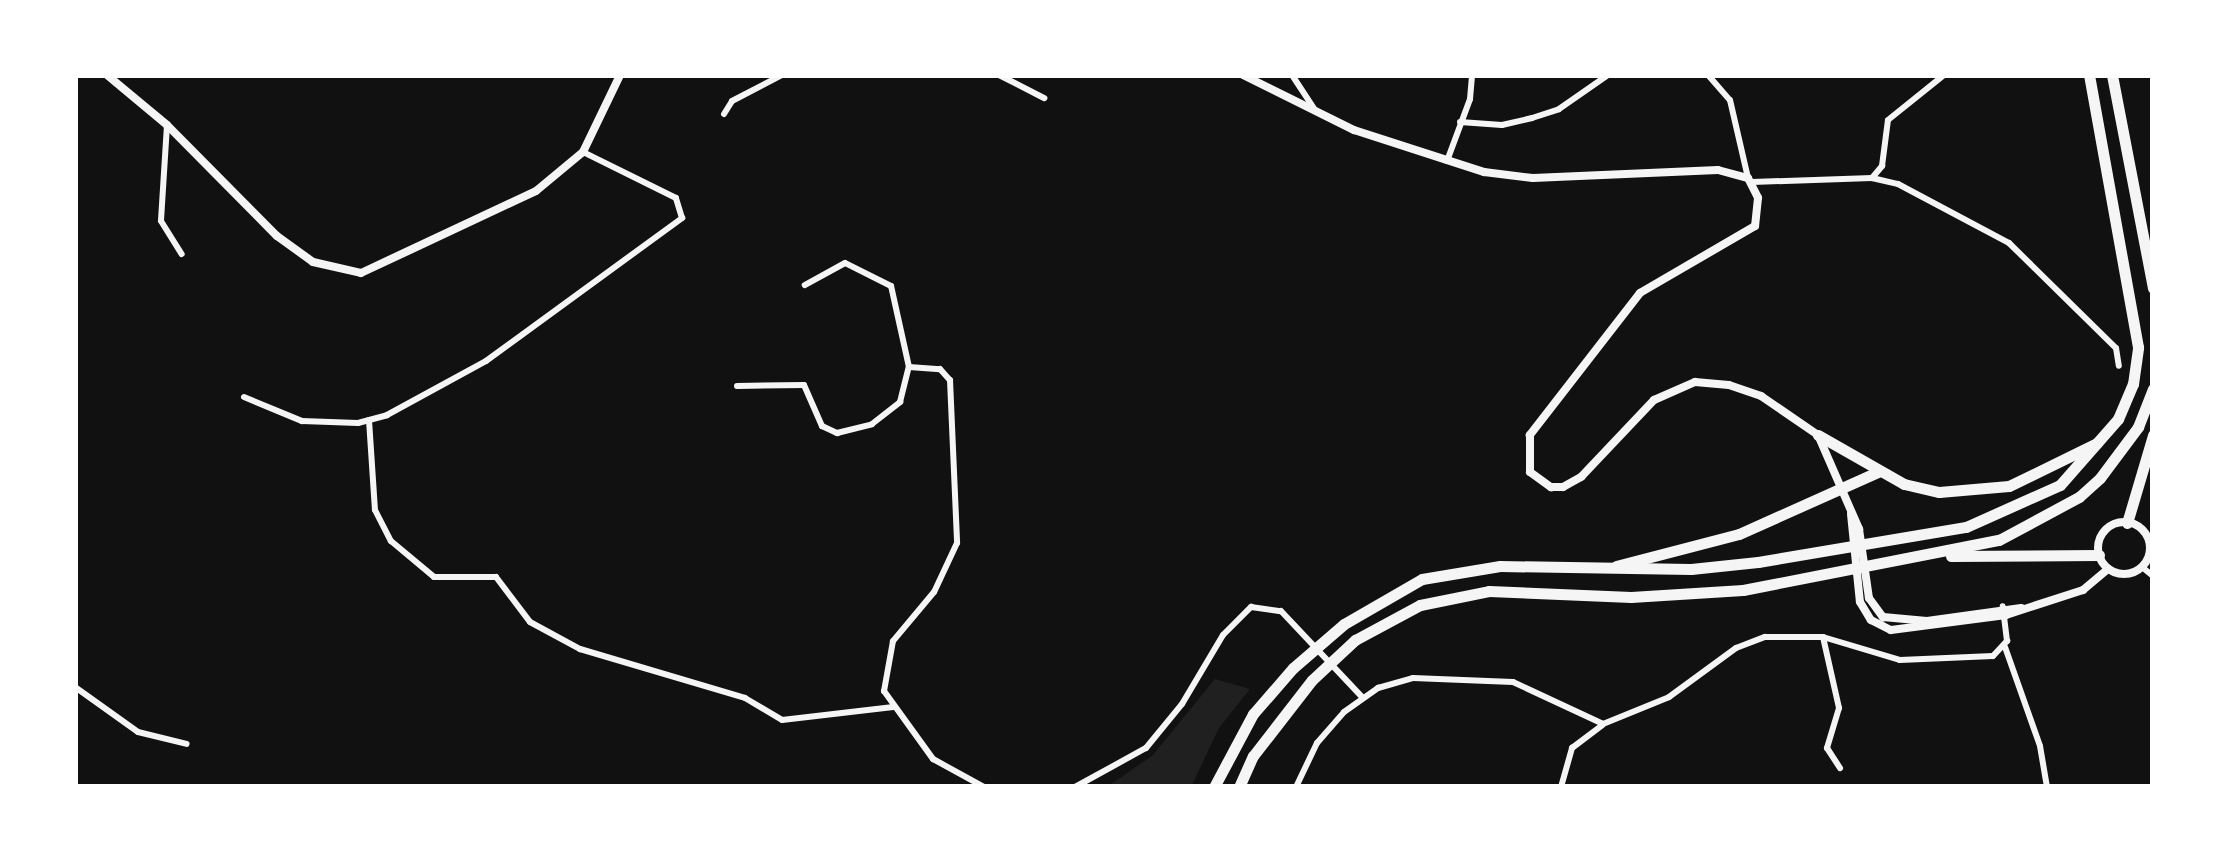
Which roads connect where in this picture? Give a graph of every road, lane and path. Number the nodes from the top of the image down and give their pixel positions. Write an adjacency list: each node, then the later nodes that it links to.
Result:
1 (107, 75): 17 (street)
2 (620, 75): 18 (street)
3 (782, 75): 15 (street)
4 (999, 75): 13 (street)
5 (1243, 75): 14 (street)
6 (1292, 75): 14 (street)
7 (1472, 75): 16 (street)
8 (1608, 75): 16 (street)
9 (1944, 75): 20 (street)
10 (2090, 75): 33 (highway)
11 (2112, 75): 24 (highway)
12 (1713, 76): 21 (street)
13 (1044, 98)
14 (1316, 112): 19 (street)
15 (724, 114)
16 (1460, 122): 19 (street)
17 (167, 125): 18 (street); 22 (street)
18 (584, 152): 30 (street)
19 (1446, 160): 21 (street)
20 (1872, 178): 21 (street); 25 (street)
21 (1750, 180): 31 (street)
22 (182, 254)
23 (805, 286): 26 (street)
24 (2153, 288)
25 (2119, 366)
26 (909, 367): 27 (street); 51 (street)
27 (737, 386)
28 (2153, 389): 39 (highway)
29 (244, 397): 30 (street)
30 (369, 420): 51 (street)
31 (1818, 435): 34 (highway); 35 (street)
32 (2153, 435): 37 (highway)
33 (2105, 439): 34 (highway); 43 (highway)
34 (1882, 471): 35 (highway)
35 (1841, 486): 36 (street); 43 (highway)
36 (1850, 514): 45 (street); 45 (street)
37 (2126, 523): 38 (street); 40 (street)
38 (2149, 532): 41 (street)
39 (1937, 555): 40 (highway); 58 (highway)
40 (2099, 555): 42 (street)
41 (2142, 567): 42 (street); 44 (street)
42 (2108, 569): 46 (street)
43 (1603, 570): 57 (highway)
44 (2153, 576)
45 (1860, 587): 46 (street)
46 (2004, 611): 48 (street)
47 (1823, 637): 48 (street); 52 (street); 54 (street)
48 (2005, 647): 61 (street)
49 (75, 687): 53 (street)
50 (1362, 697): 52 (street); 56 (street); 59 (street)
51 (894, 706): 55 (street)
52 (1603, 724): 60 (street)
53 (187, 744)
54 (1840, 768)
55 (984, 787)
56 (1075, 787)
57 (1214, 787)
58 (1239, 787)
59 (1296, 787)
60 (1561, 787)
61 (2046, 787)

